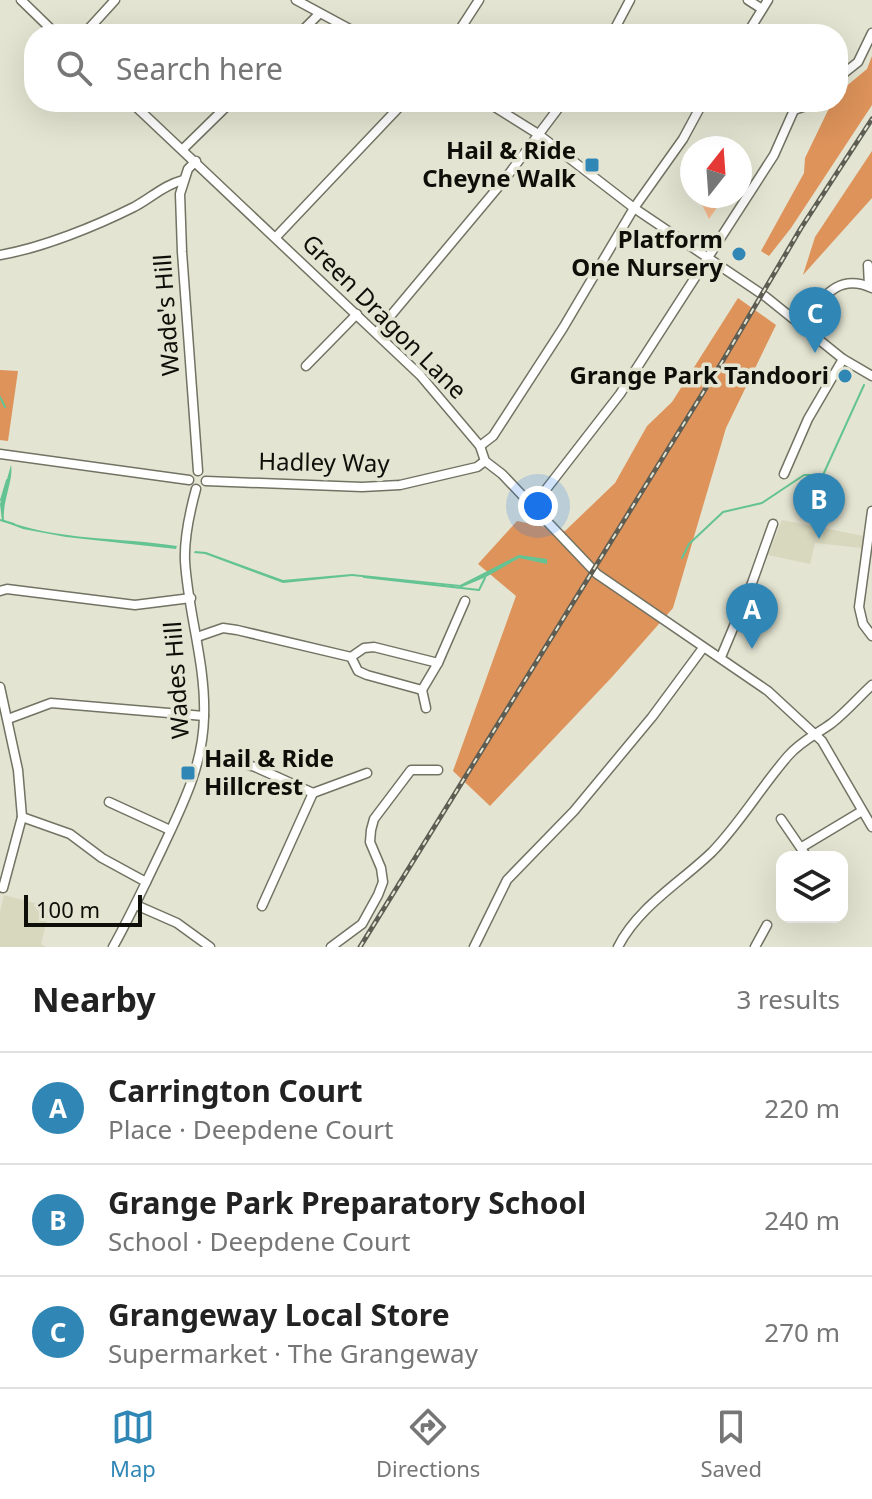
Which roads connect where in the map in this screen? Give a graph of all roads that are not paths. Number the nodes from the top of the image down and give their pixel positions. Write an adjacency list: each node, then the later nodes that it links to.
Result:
1 (21, 0): 10 (street)
2 (115, 0): 11 (street)
3 (296, 0): 9 (street)
4 (479, 0): 14 (street)
5 (630, 0): 15 (street)
6 (748, 0): 8 (street)
7 (768, 0): 8 (street)
8 (762, 9): 16 (street)
9 (319, 14): 12 (street); 13 (street)
10 (46, 24)
11 (93, 24)
12 (309, 24)
13 (339, 24)
14 (463, 24)
15 (617, 24)
16 (753, 24)
17 (872, 33): 18 (street)
18 (848, 70)
19 (142, 112): 27 (street, Green Dragon Lane)
20 (221, 112): 27 (street)
21 (395, 112): 31 (street)
22 (503, 112): 26 (street)
23 (555, 112): 26 (street)
24 (698, 112): 30 (street)
25 (793, 112): 33 (street)
26 (538, 134): 30 (street); 38 (street)
27 (183, 149): 28 (street, Green Dragon Lane)
28 (196, 161): 29 (street); 31 (street, Green Dragon Lane)
29 (183, 180): 32 (street); 45 (street, Wade's Hill)
30 (634, 208): 33 (street); 42 (street)
31 (276, 237): 36 (street, Green Dragon Lane)
32 (0, 255)
33 (708, 258): 37 (street); 50 (street)
34 (868, 265): 35 (street)
35 (870, 287): 37 (street)
36 (357, 314): 38 (street, Green Dragon Lane); 40 (street)
37 (800, 326): 39 (street)
38 (377, 332): 42 (street, Green Dragon Lane)
39 (843, 359): 41 (street); 46 (street)
40 (306, 366)
41 (872, 376)
42 (480, 446): 44 (street, Green Dragon Lane)
43 (0, 454): 47 (street)
44 (485, 461): 48 (street, Hadley Way); 58 (street, Green Dragon Lane)
45 (198, 471): 47 (street); 48 (street)
46 (784, 474)
47 (189, 480): 49 (street)
48 (206, 481): 49 (street)
49 (196, 489): 54 (street, Wades Hill)
50 (544, 492)
51 (872, 511): 56 (street)
52 (773, 524): 60 (street)
53 (0, 591): 54 (street)
54 (191, 598): 57 (street, Wades Hill)
55 (465, 601): 61 (street)
56 (872, 636)
57 (197, 637): 59 (street); 66 (street, Wades Hill)
58 (703, 648): 60 (street, Green Dragon Lane); 89 (street)
59 (351, 657): 61 (street); 64 (street)
60 (721, 657): 68 (street, Green Dragon Lane)
61 (438, 663): 64 (street)
62 (872, 685): 68 (street)
63 (0, 687): 67 (street)
64 (422, 690): 65 (street)
65 (426, 708)
66 (204, 716): 67 (street); 69 (street, Wades Hill)
67 (8, 719): 75 (street)
68 (814, 734): 74 (street, Green Dragon Lane); 90 (street)
69 (202, 752): 72 (street); 78 (street, Wades Hill)
70 (438, 770): 88 (street)
71 (367, 773): 72 (street)
72 (313, 793): 84 (street)
73 (109, 802): 78 (street)
74 (862, 811): 77 (street, Green Dragon Lane); 79 (street)
75 (22, 817): 81 (street); 82 (street)
76 (781, 819): 79 (street)
77 (872, 827)
78 (170, 830): 81 (street, Wades Hill)
79 (802, 847): 80 (street)
80 (804, 851)
81 (146, 882): 83 (street, Wades Hill)
82 (3, 888)
83 (136, 905): 86 (street, Wades Hill); 87 (street)
84 (262, 906)
85 (767, 925): 91 (street)
86 (113, 947)
87 (210, 947)
88 (331, 947)
89 (474, 947)
90 (618, 947)
91 (755, 947)

